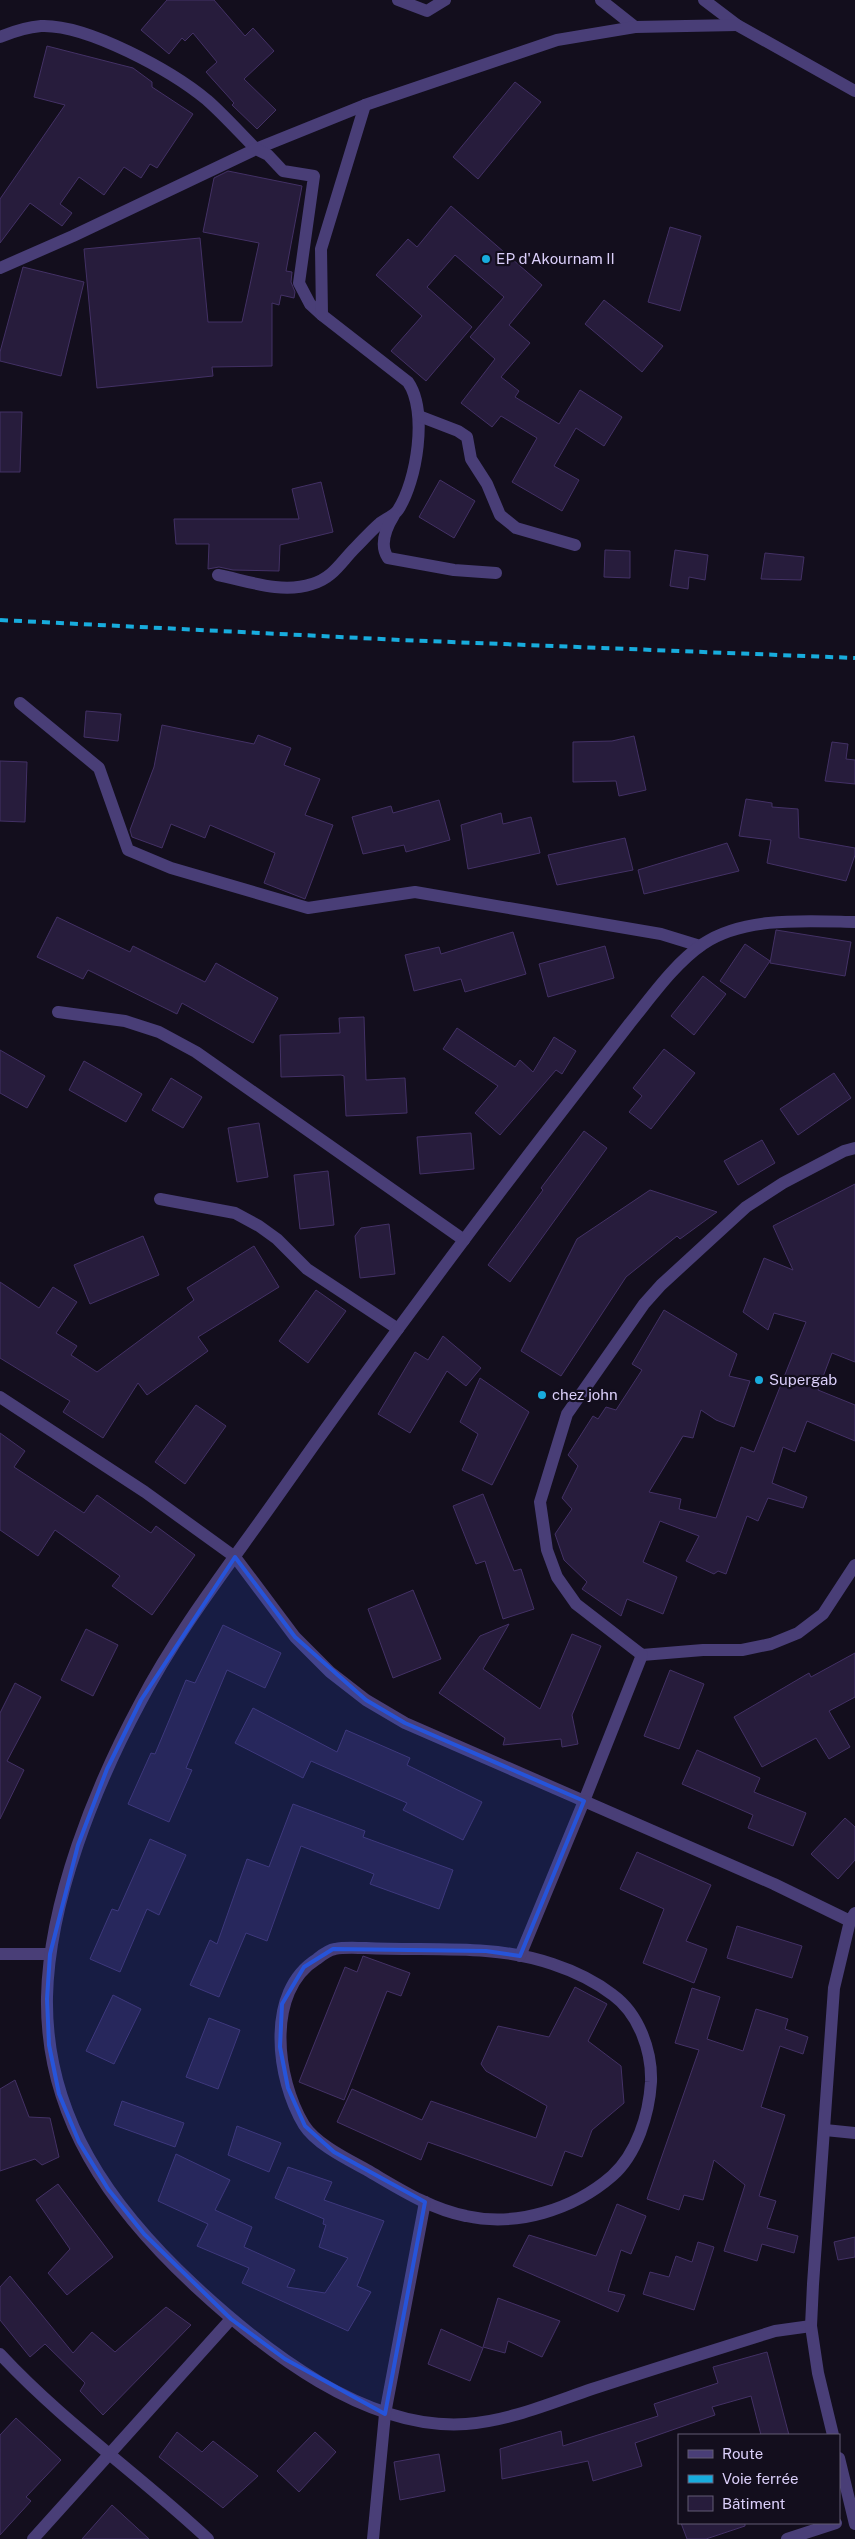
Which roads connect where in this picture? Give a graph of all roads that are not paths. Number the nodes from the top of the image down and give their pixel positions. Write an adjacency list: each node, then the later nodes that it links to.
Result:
1 (398, 0): 2 (street)
2 (445, 0)
3 (601, 0): 6 (street)
4 (704, 0): 5 (street)
5 (737, 24): 6 (street); 8 (street)
6 (635, 28): 9 (street)
7 (0, 37): 10 (street)
8 (855, 91)
9 (365, 105): 10 (street); 12 (street)
10 (256, 150): 11 (street); 12 (street)
11 (0, 268)
12 (322, 315): 13 (street)
13 (419, 416): 14 (street); 15 (street)
14 (397, 511): 16 (street); 17 (street)
15 (576, 545)
16 (496, 573)
17 (218, 574)
18 (20, 703): 20 (street)
19 (855, 922): 20 (street)
20 (700, 946): 24 (street)
21 (58, 1012): 24 (street)
22 (855, 1148): 29 (street)
23 (160, 1199): 25 (street)
24 (464, 1240): 25 (street)
25 (398, 1329): 27 (street)
26 (0, 1397): 27 (street)
27 (235, 1557): 30 (street); 33 (street)
28 (855, 1565): 29 (street)
29 (642, 1655): 30 (street)
30 (584, 1801): 31 (street); 34 (street)
31 (853, 1917): 35 (street)
32 (0, 1954): 33 (street)
33 (50, 1954): 38 (street)
34 (520, 1956): 37 (street); 37 (street)
35 (825, 2130): 36 (street); 39 (street)
36 (855, 2133)
37 (425, 2202): 41 (street)
38 (231, 2319): 41 (street); 43 (street)
39 (811, 2326): 41 (street); 42 (street)
40 (0, 2354): 43 (street)
41 (385, 2414): 50 (street)
42 (833, 2434)
43 (111, 2454): 48 (street); 49 (street)
44 (840, 2462): 45 (street)
45 (854, 2521): 46 (street)
46 (840, 2522)
47 (831, 2524): 51 (street)
48 (33, 2539)
49 (208, 2539)
50 (373, 2539)
51 (787, 2539)

